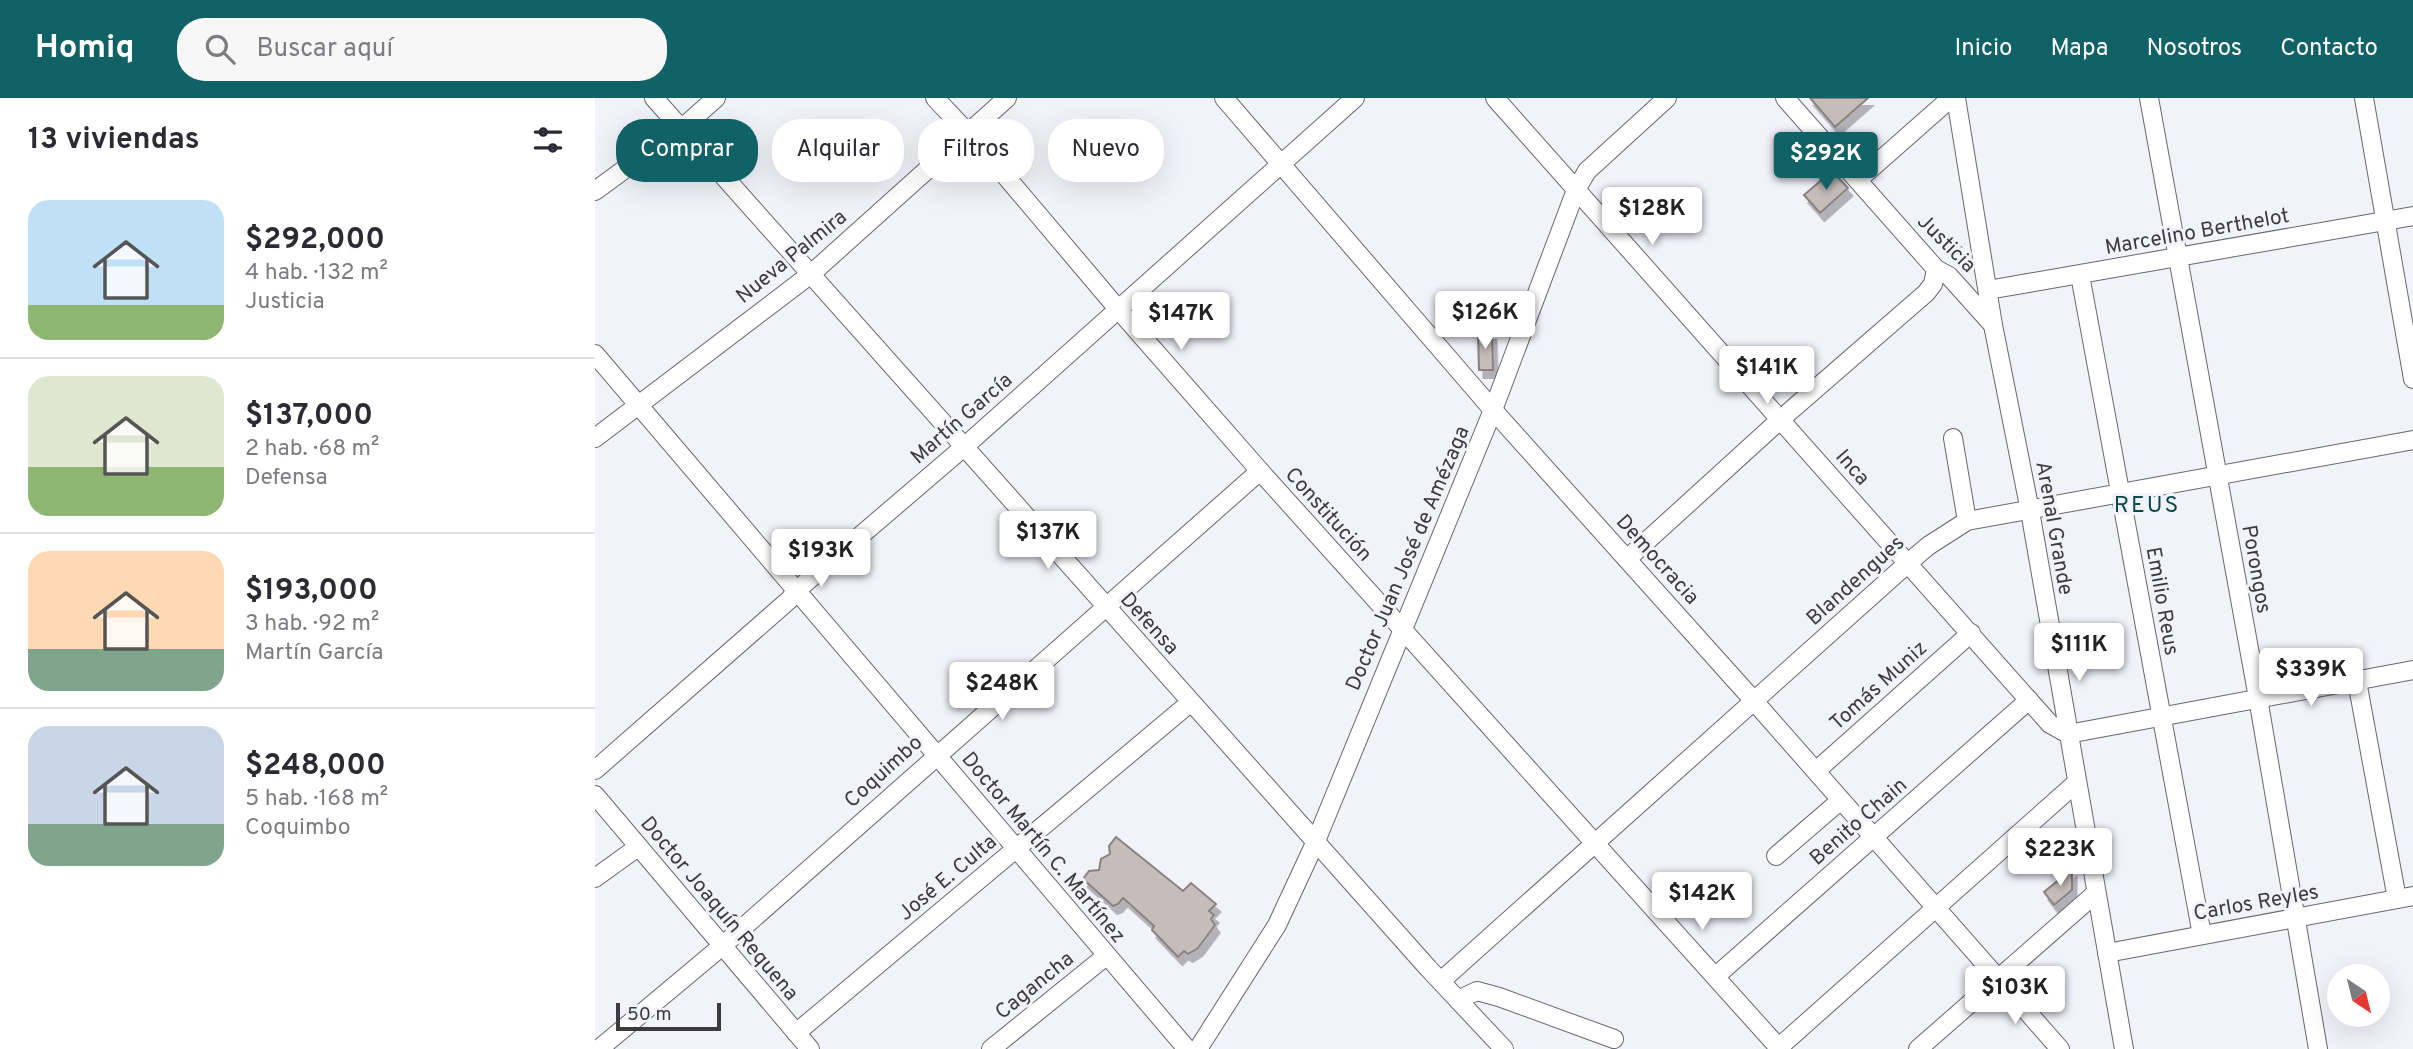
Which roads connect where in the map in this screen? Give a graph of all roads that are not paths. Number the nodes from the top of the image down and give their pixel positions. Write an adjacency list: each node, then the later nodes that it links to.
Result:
1 (654, 98): 13 (street, Defensa)
2 (716, 98): 14 (street)
3 (935, 98): 15 (street, Constitución)
4 (1007, 98): 16 (street, Nueva Palmira)
5 (1224, 98): 17 (street, Democracia)
6 (1355, 98): 17 (street, Martín García)
7 (1495, 98): 23 (street, Inca)
8 (1667, 98): 23 (street, Doctor Juan José de Amézaga)
9 (1785, 98): 20 (street, Justicia)
10 (1953, 98): 20 (street); 31 (street, Arenal Grande)
11 (2149, 98): 27 (street, Porongos)
12 (2364, 98): 26 (street)
13 (673, 119)
14 (692, 119)
15 (955, 119)
16 (984, 119)
17 (1282, 165): 32 (street, Martín García); 37 (street, Democracia)
18 (616, 176): 24 (street)
19 (918, 178): 29 (street, Nueva Palmira)
20 (1858, 180): 28 (street, Justicia)
21 (729, 182): 29 (street, Defensa)
22 (1010, 182): 32 (street, Constitución)
23 (1576, 190): 37 (street, Doctor Juan José de Amézaga); 38 (street, Inca)
24 (595, 191)
25 (2413, 216): 26 (street, Marcelino Berthelot)
26 (2387, 221): 27 (street, Marcelino Berthelot); 35 (street)
27 (2178, 257): 30 (street, Marcelino Berthelot); 44 (street, Porongos)
28 (1936, 269): 33 (street, Justicia); 38 (street)
29 (811, 274): 36 (street, Nueva Palmira); 42 (street, Defensa)
30 (2080, 275): 31 (street, Marcelino Berthelot); 45 (street, Emilio Reus)
31 (1988, 290): 33 (street, Arenal Grande)
32 (1118, 309): 42 (street, Martín García); 43 (street, Constitución)
33 (1993, 326): 46 (street, Arenal Grande)
34 (595, 354): 36 (street, Doctor Martín C. Martínez)
35 (2413, 379)
36 (638, 404): 39 (street, Nueva Palmira); 50 (street, Doctor Martín C. Martínez)
37 (1493, 410): 48 (street, Democracia); 52 (street, Doctor Juan José de Amézaga)
38 (1781, 419): 48 (street); 49 (street, Inca)
39 (595, 438)
40 (1953, 438): 47 (street)
41 (2413, 440): 44 (street, Blandengues)
42 (964, 447): 50 (street, Martín García); 51 (street, Defensa)
43 (1260, 471): 51 (street, Coquimbo); 52 (street, Constitución)
44 (2217, 477): 45 (street, Blandengues); 56 (street, Porongos)
45 (2121, 495): 46 (street, Blandengues); 60 (street, Emilio Reus)
46 (2030, 511): 47 (street, Blandengues); 61 (street, Arenal Grande)
47 (1967, 521): 49 (street, Blandengues)
48 (1627, 559): 58 (street, Democracia)
49 (1906, 564): 53 (street, Inca); 58 (street, Blandengues)
50 (797, 590): 62 (street, Doctor Martín C. Martínez); 63 (street, Martín García)
51 (1105, 606): 59 (street, Defensa); 62 (street, Coquimbo)
52 (1402, 629): 69 (street, Doctor Juan José de Amézaga); 70 (street, Constitución)
53 (1971, 633): 57 (street, Inca); 64 (street, Tomás Muniz)
54 (2413, 670): 55 (street)
55 (2357, 681): 56 (street); 76 (street)
56 (2258, 698): 60 (street); 78 (street, Porongos)
57 (2029, 700): 61 (street, Inca); 68 (street, Benito Chain)
58 (1754, 701): 64 (street, Democracia); 70 (street, Blandengues)
59 (1191, 702): 69 (street, Defensa); 72 (street, José E. Culta)
60 (2162, 717): 61 (street); 79 (street, Emilio Reus)
61 (2068, 734): 65 (street, Arenal Grande)
62 (937, 754): 72 (street, Doctor Martín C. Martínez); 80 (street, Coquimbo)
63 (595, 770)
64 (1816, 771): 67 (street, Democracia)
65 (2076, 783): 75 (street, Arenal Grande); 77 (street)
66 (595, 795): 71 (street, Doctor Joaquín Requena)
67 (1841, 800): 68 (street, Democracia); 73 (street)
68 (1874, 837): 77 (street, Democracia); 83 (street, Benito Chain)
69 (1316, 841): 85 (street, Defensa); 94 (street, Doctor Juan José de Amézaga)
70 (1593, 843): 83 (street, Constitución); 85 (street, Blandengues)
71 (638, 847): 74 (street); 80 (street, Doctor Joaquín Requena)
72 (1018, 848): 82 (street, Doctor Martín C. Martínez); 87 (street, José E. Culta)
73 (1776, 856)
74 (595, 878)
75 (2095, 893): 81 (street, Arenal Grande); 84 (street)
76 (2405, 898): 78 (street, Carlos Reyles)
77 (1936, 908): 84 (street, Democracia); 96 (street)
78 (2295, 918): 79 (street, Carlos Reyles); 99 (street, Porongos)
79 (2202, 935): 81 (street, Carlos Reyles)
80 (722, 947): 87 (street, Doctor Joaquín Requena); 90 (street, Coquimbo)
81 (2107, 953): 98 (street, Arenal Grande)
82 (1106, 956): 92 (street, Cagancha); 93 (street, Doctor Martín C. Martínez)
83 (1716, 976): 96 (street, Constitución)
84 (1998, 978): 89 (street, Democracia); 97 (street)
85 (1441, 981): 86 (street, Defensa)
86 (1458, 1000): 88 (street); 95 (street, Defensa)
87 (796, 1033): 91 (street, Doctor Joaquín Requena)
88 (1614, 1040)
89 (2058, 1048)
90 (599, 1049)
91 (810, 1049)
92 (991, 1049)
93 (1187, 1049)
94 (1198, 1049)
95 (1504, 1049)
96 (1779, 1049)
97 (1919, 1049)
98 (2124, 1049)
99 (2318, 1049)

